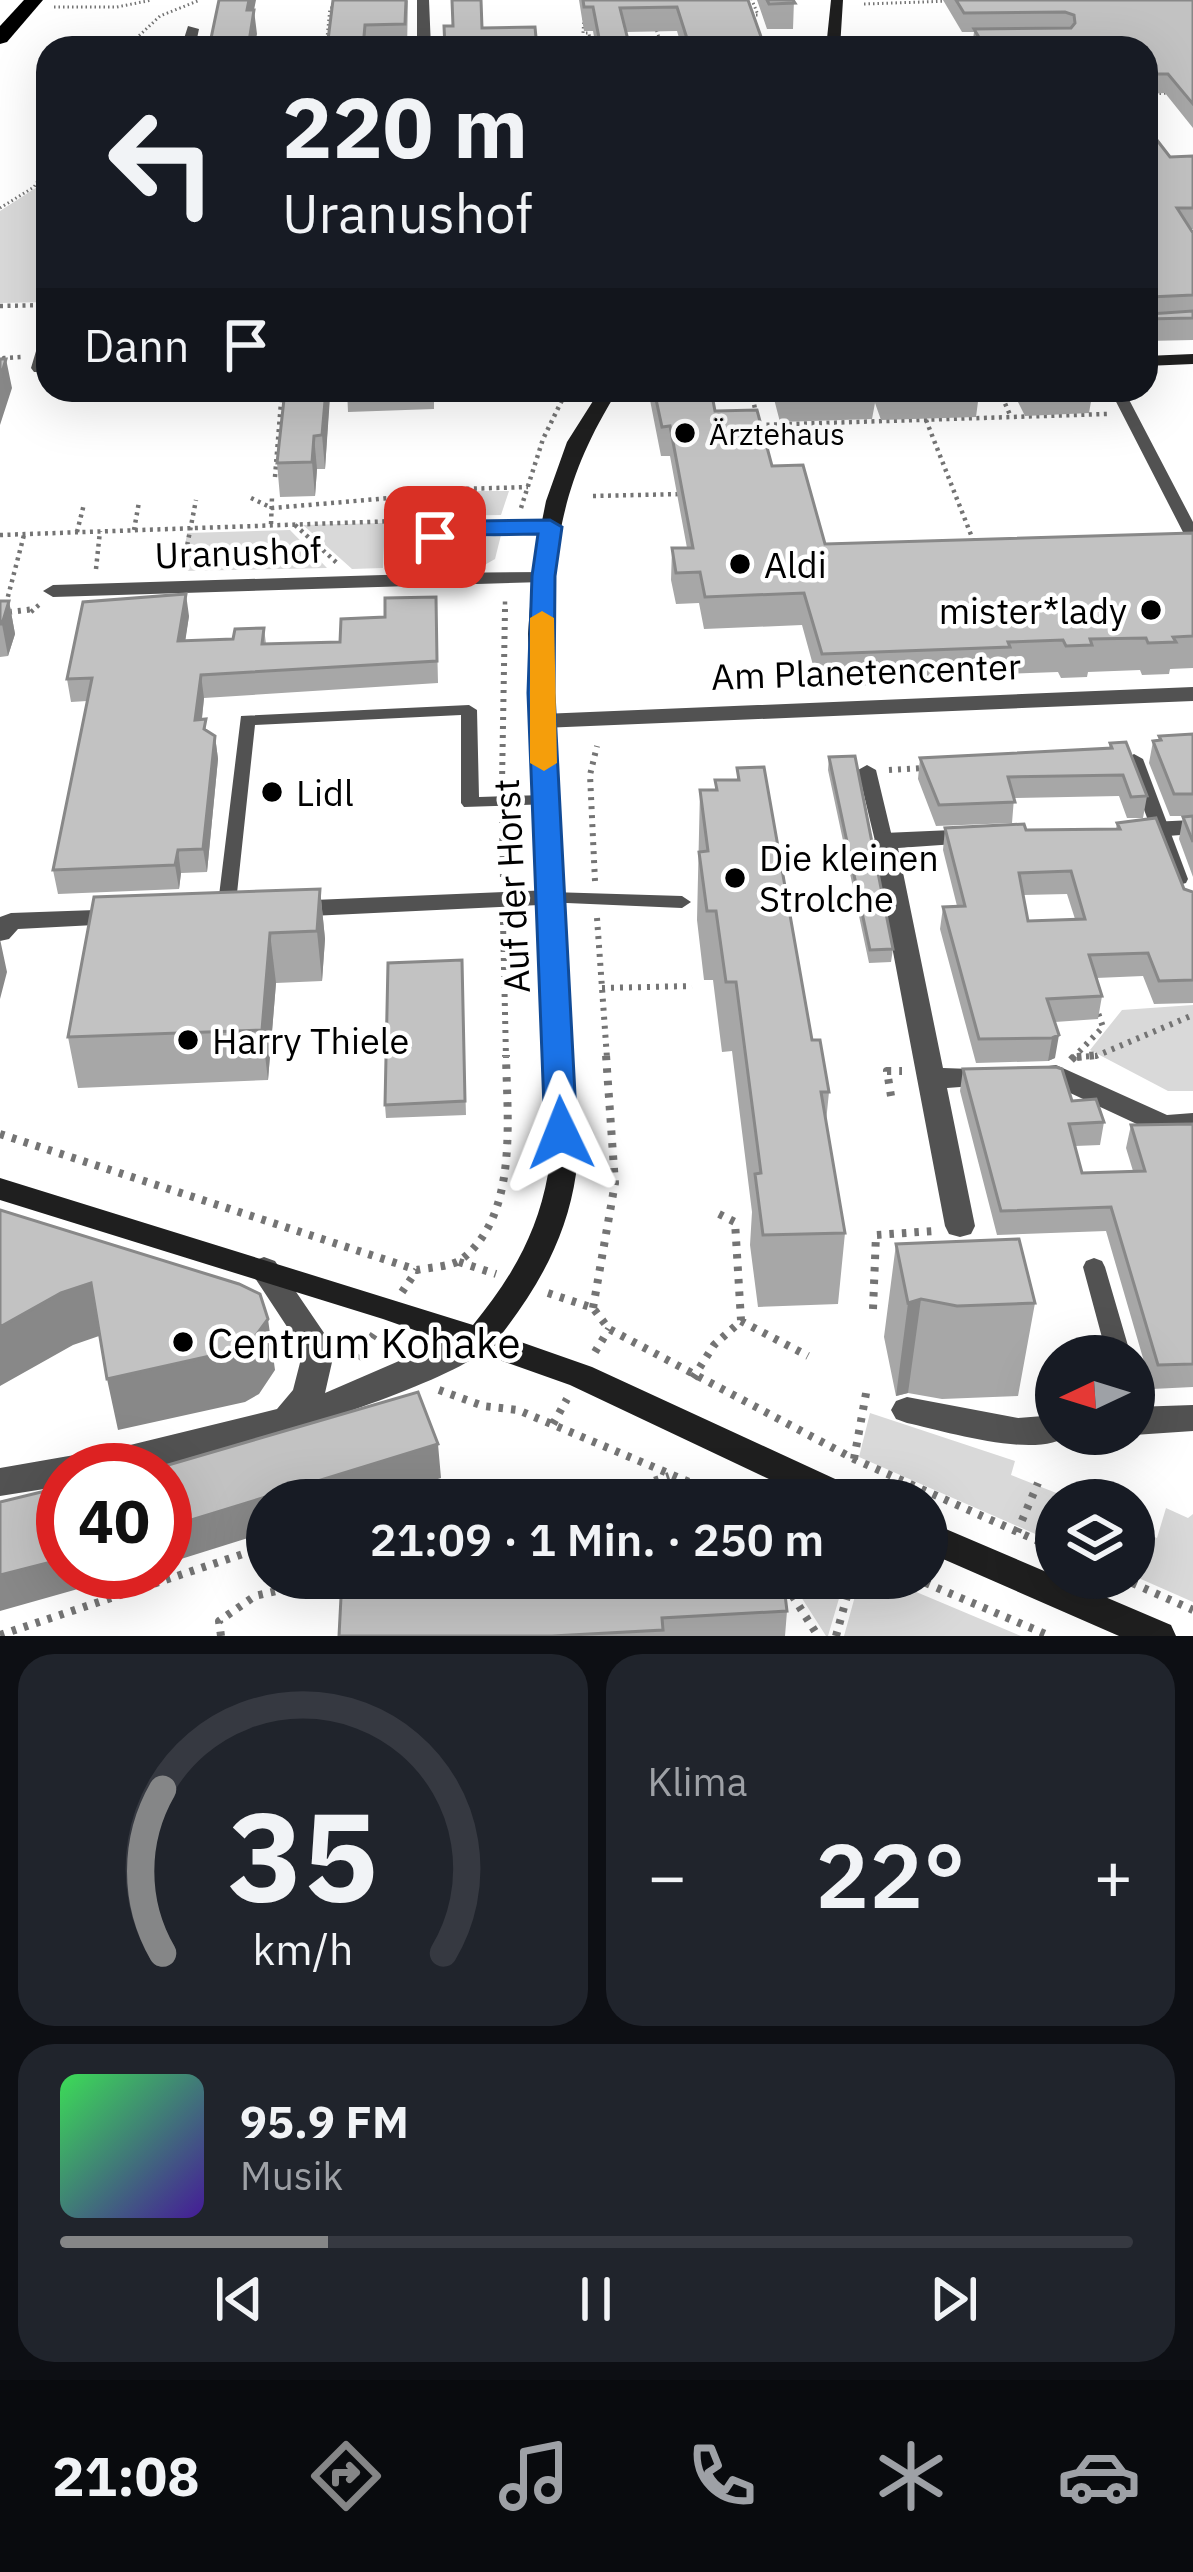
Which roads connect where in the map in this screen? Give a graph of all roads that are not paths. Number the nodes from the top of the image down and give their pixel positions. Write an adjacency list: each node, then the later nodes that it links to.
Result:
1 (34, 0): 8 (highway)
2 (423, 0): 6 (street)
3 (837, 0): 7 (street)
4 (193, 28): 5 (street)
5 (191, 36)
6 (424, 36)
7 (835, 36)
8 (0, 38)
9 (1193, 358): 10 (street)
10 (1158, 361)
11 (592, 402): 13 (street, Auf der Horst)
12 (1124, 402): 14 (lane)
13 (550, 527): 15 (street, Auf der Horst); 16 (street)
14 (1193, 536)
15 (543, 576): 16 (street, Uranushof); 19 (street, Auf der Horst)
16 (424, 579): 17 (street, Uranushof)
17 (53, 591)
18 (1193, 694): 19 (street, Am Planetencenter)
19 (542, 721): 22 (street, Auf der Horst)
20 (1134, 759): 24 (lane)
21 (867, 770): 27 (lane)
22 (545, 800): 28 (street, Auf der Horst); 31 (lane)
23 (1193, 827): 24 (street)
24 (1161, 829): 25 (street); 30 (lane)
25 (1092, 832)
26 (1000, 836): 27 (street)
27 (884, 842): 34 (street)
28 (551, 898): 29 (lane); 31 (street); 41 (street, Auf der Horst)
29 (682, 902)
30 (1190, 906)
31 (236, 912)
32 (154, 916): 33 (street)
33 (4, 925)
34 (931, 1078): 35 (street); 37 (street)
35 (1193, 1124)
36 (0, 1189): 39 (street)
37 (960, 1226)
38 (1094, 1267): 40 (lane)
39 (264, 1269): 41 (street); 45 (street)
40 (1113, 1335)
41 (480, 1339): 45 (street); 49 (street)
42 (908, 1410): 46 (street)
43 (1155, 1418): 44 (street)
44 (1193, 1418)
45 (284, 1420): 47 (street)
46 (1035, 1431)
47 (192, 1444)
48 (36, 1476): 50 (street)
49 (802, 1479)
50 (0, 1482)
51 (948, 1545): 52 (street)
52 (1158, 1636)

